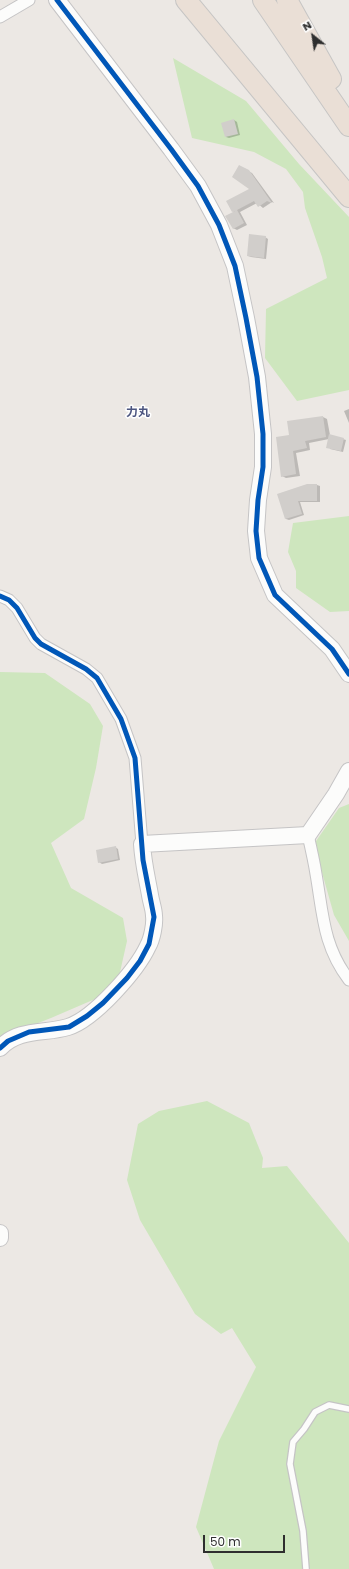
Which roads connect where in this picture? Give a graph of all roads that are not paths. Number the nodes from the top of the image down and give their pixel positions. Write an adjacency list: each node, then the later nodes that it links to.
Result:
1 (29, 0): 6 (street)
2 (56, 0): 11 (street)
3 (186, 0): 9 (highway)
4 (263, 0): 8 (highway)
5 (287, 0): 7 (highway)
6 (0, 17)
7 (349, 106)
8 (349, 126)
9 (349, 197)
10 (0, 596): 14 (street)
11 (349, 674)
12 (349, 771): 13 (street)
13 (308, 834): 14 (street); 15 (street)
14 (142, 844): 16 (street)
15 (349, 980)
16 (0, 1048)
17 (0, 1233): 18 (street)
18 (0, 1238)
19 (349, 1409): 20 (lane)
20 (306, 1569)

